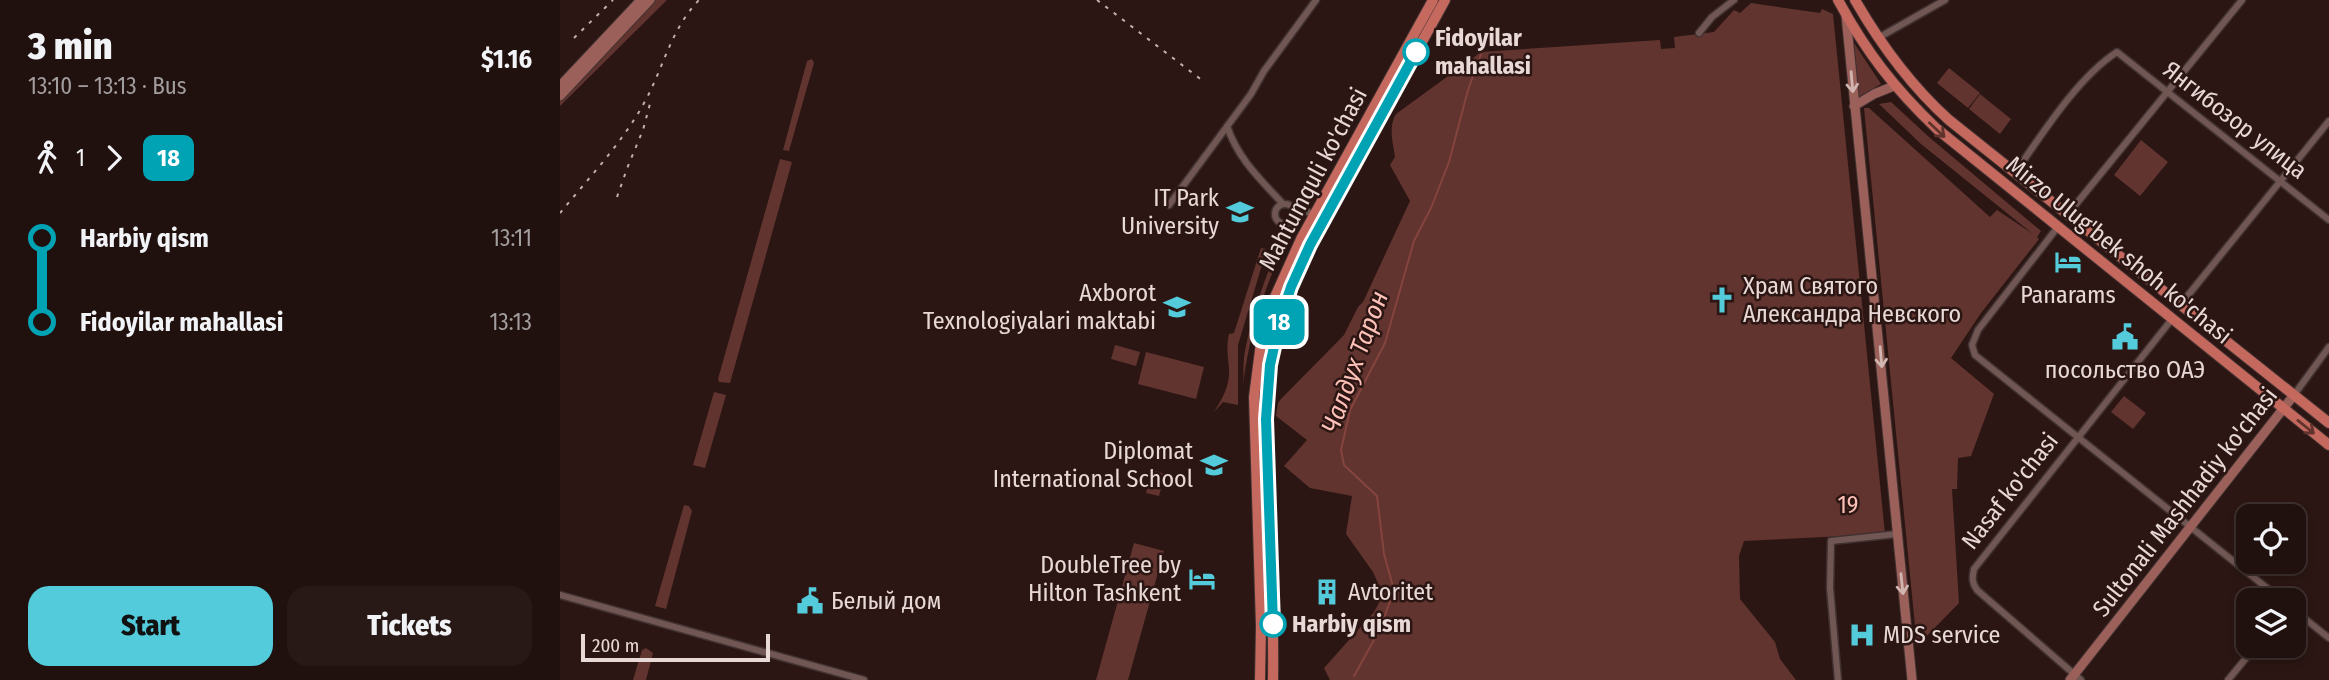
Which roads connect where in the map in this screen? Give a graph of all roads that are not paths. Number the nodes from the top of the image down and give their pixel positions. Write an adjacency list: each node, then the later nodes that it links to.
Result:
1 (641, 0): 16 (street)
2 (650, 0): 18 (street)
3 (1433, 0): 28 (main road, Mahtumquli ko'chasi)
4 (1445, 0): 49 (main road, Mahtumquli ko'chasi)
5 (1734, 0): 12 (street)
6 (1838, 0): 11 (main road, Mirzo Ulug'bek shoh ko'chasi)
7 (1855, 0): 13 (main road, Mirzo Ulug'bek shoh ko'chasi)
8 (1945, 0): 13 (street)
9 (2242, 0): 17 (street)
10 (1312, 1): 21 (street)
11 (1846, 15): 15 (main road, Mirzo Ulug'bek shoh ko'chasi); 19 (street, one-way to 19)
12 (1699, 33)
13 (1878, 38): 14 (main road, Mirzo Ulug'bek shoh ko'chasi)
14 (1902, 72): 15 (main road); 22 (main road, Mirzo Ulug'bek shoh ko'chasi)
15 (1892, 83): 19 (street); 30 (main road, Mirzo Ulug'bek shoh ko'chasi, one-way to 30)
16 (560, 86)
17 (2168, 91): 22 (street, Янгибозор улица); 23 (street, Янгибозор улица); 27 (street)
18 (560, 96)
19 (1854, 106): 40 (street, one-way to 40)
20 (2329, 121): 23 (street)
21 (1227, 127): 24 (street); 25 (street)
22 (2015, 173): 27 (main road, Mirzo Ulug'bek shoh ko'chasi)
23 (2282, 180): 29 (street, Янгибозор улица); 31 (street)
24 (1283, 204): 26 (street); 26 (street)
25 (1169, 205)
26 (1295, 211): 28 (street)
27 (2068, 214): 30 (main road); 31 (main road, Mirzo Ulug'bek shoh ko'chasi)
28 (1314, 215): 48 (main road, Mahtumquli ko'chasi)
29 (2329, 220)
30 (2057, 228): 32 (main road, Mirzo Ulug'bek shoh ko'chasi); 37 (street)
31 (2181, 304): 34 (main road, Mirzo Ulug'bek shoh ko'chasi)
32 (2172, 319): 35 (main road, Mirzo Ulug'bek shoh ko'chasi); 37 (street, Nasaf ko'chasi)
33 (2329, 346): 34 (street, Sultonali Mashhadiy ko'chasi)
34 (2294, 395): 35 (street, Sultonali Mashhadiy ko'chasi); 36 (main road, Mirzo Ulug'bek shoh ko'chasi)
35 (2283, 408): 38 (main road, Mirzo Ulug'bek shoh ko'chasi, one-way to 38); 39 (street, Sultonali Mashhadiy ko'chasi)
36 (2329, 423)
37 (2077, 438): 39 (street); 46 (street, Nasaf ko'chasi)
38 (2329, 445)
39 (2191, 527): 41 (street); 46 (street, Sultonali Mashhadiy ko'chasi)
40 (1897, 534): 50 (street); 51 (street, one-way to 51)
41 (2267, 588)
42 (560, 595): 47 (street)
43 (2306, 620): 44 (street)
44 (2329, 638)
45 (2246, 658): 52 (street)
46 (2075, 678)
47 (864, 680)
48 (1259, 680)
49 (1273, 680)
50 (1838, 680)
51 (1912, 680)
52 (2228, 680)

